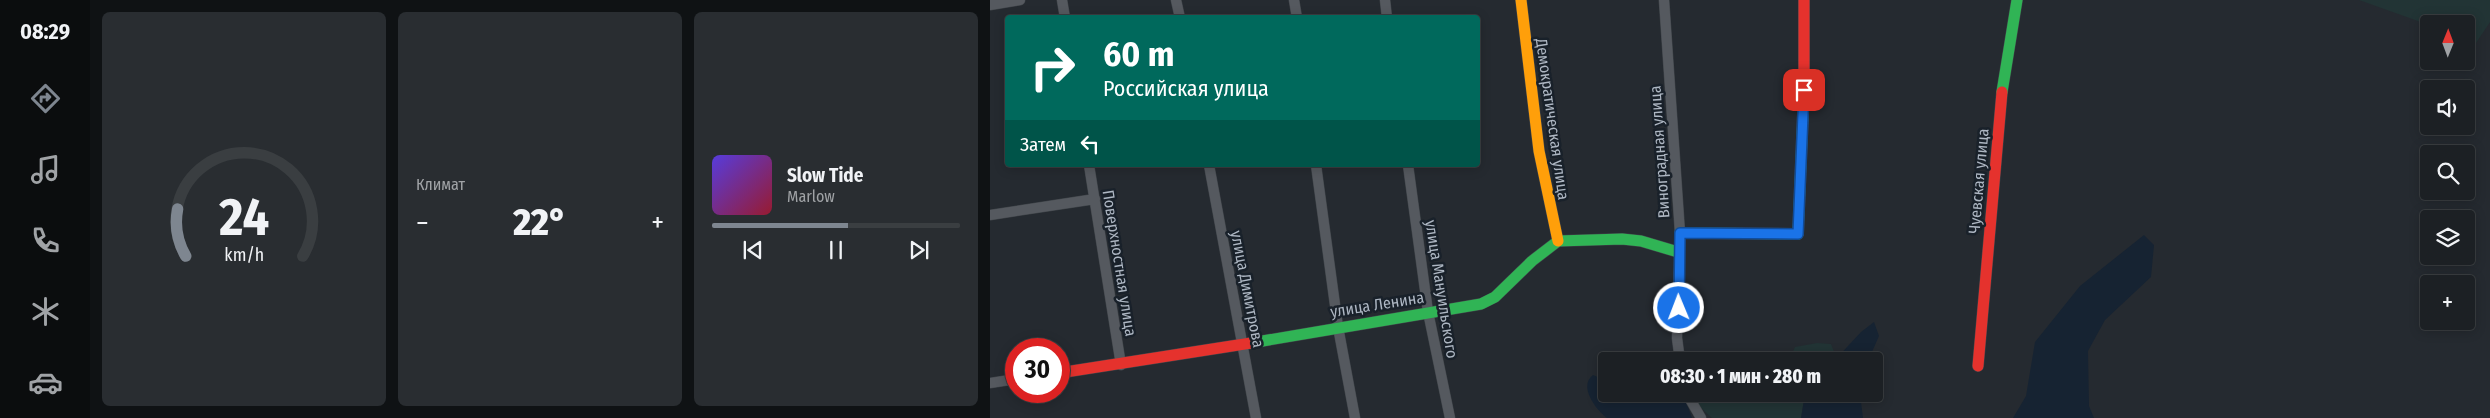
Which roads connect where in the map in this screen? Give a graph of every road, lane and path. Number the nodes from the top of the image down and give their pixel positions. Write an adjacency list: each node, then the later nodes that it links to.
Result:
1 (1020, 0): 10 (street)
2 (1062, 0): 11 (street)
3 (1176, 0): 12 (street)
4 (1294, 0): 13 (street)
5 (1385, 0): 14 (street)
6 (1521, 0): 22 (street, Демократическая улица)
7 (1664, 0): 21 (street, Виноградная улица)
8 (1804, 0): 21 (street)
9 (2018, 0): 29 (street, Чуевская улица)
10 (990, 5)
11 (1064, 15)
12 (1179, 15)
13 (1296, 15)
14 (1387, 15)
15 (1089, 167): 19 (street, Поверхностная улица)
16 (1208, 167): 26 (street, улица Димитрова)
17 (1316, 167): 25 (street)
18 (1408, 167): 24 (street, улица Мануильского)
19 (1095, 199): 20 (street); 28 (street, Поверхностная улица)
20 (990, 215)
21 (1680, 233): 23 (street, Виноградная улица)
22 (1558, 241): 23 (street); 24 (street, улица Ленина)
23 (1678, 252): 27 (street, Виноградная улица)
24 (1428, 312): 25 (street, улица Ленина); 36 (street, улица Мануильского)
25 (1338, 327): 26 (street, улица Ленина); 35 (street)
26 (1243, 343): 28 (street, улица Ленина); 34 (street, улица Димитрова)
27 (1679, 352)
28 (1121, 365): 30 (street, улица Ленина)
29 (1978, 366)
30 (1070, 372)
31 (1005, 380): 32 (street)
32 (990, 382)
33 (1692, 402): 37 (street)
34 (1256, 418)
35 (1355, 418)
36 (1450, 418)
37 (1701, 418)

